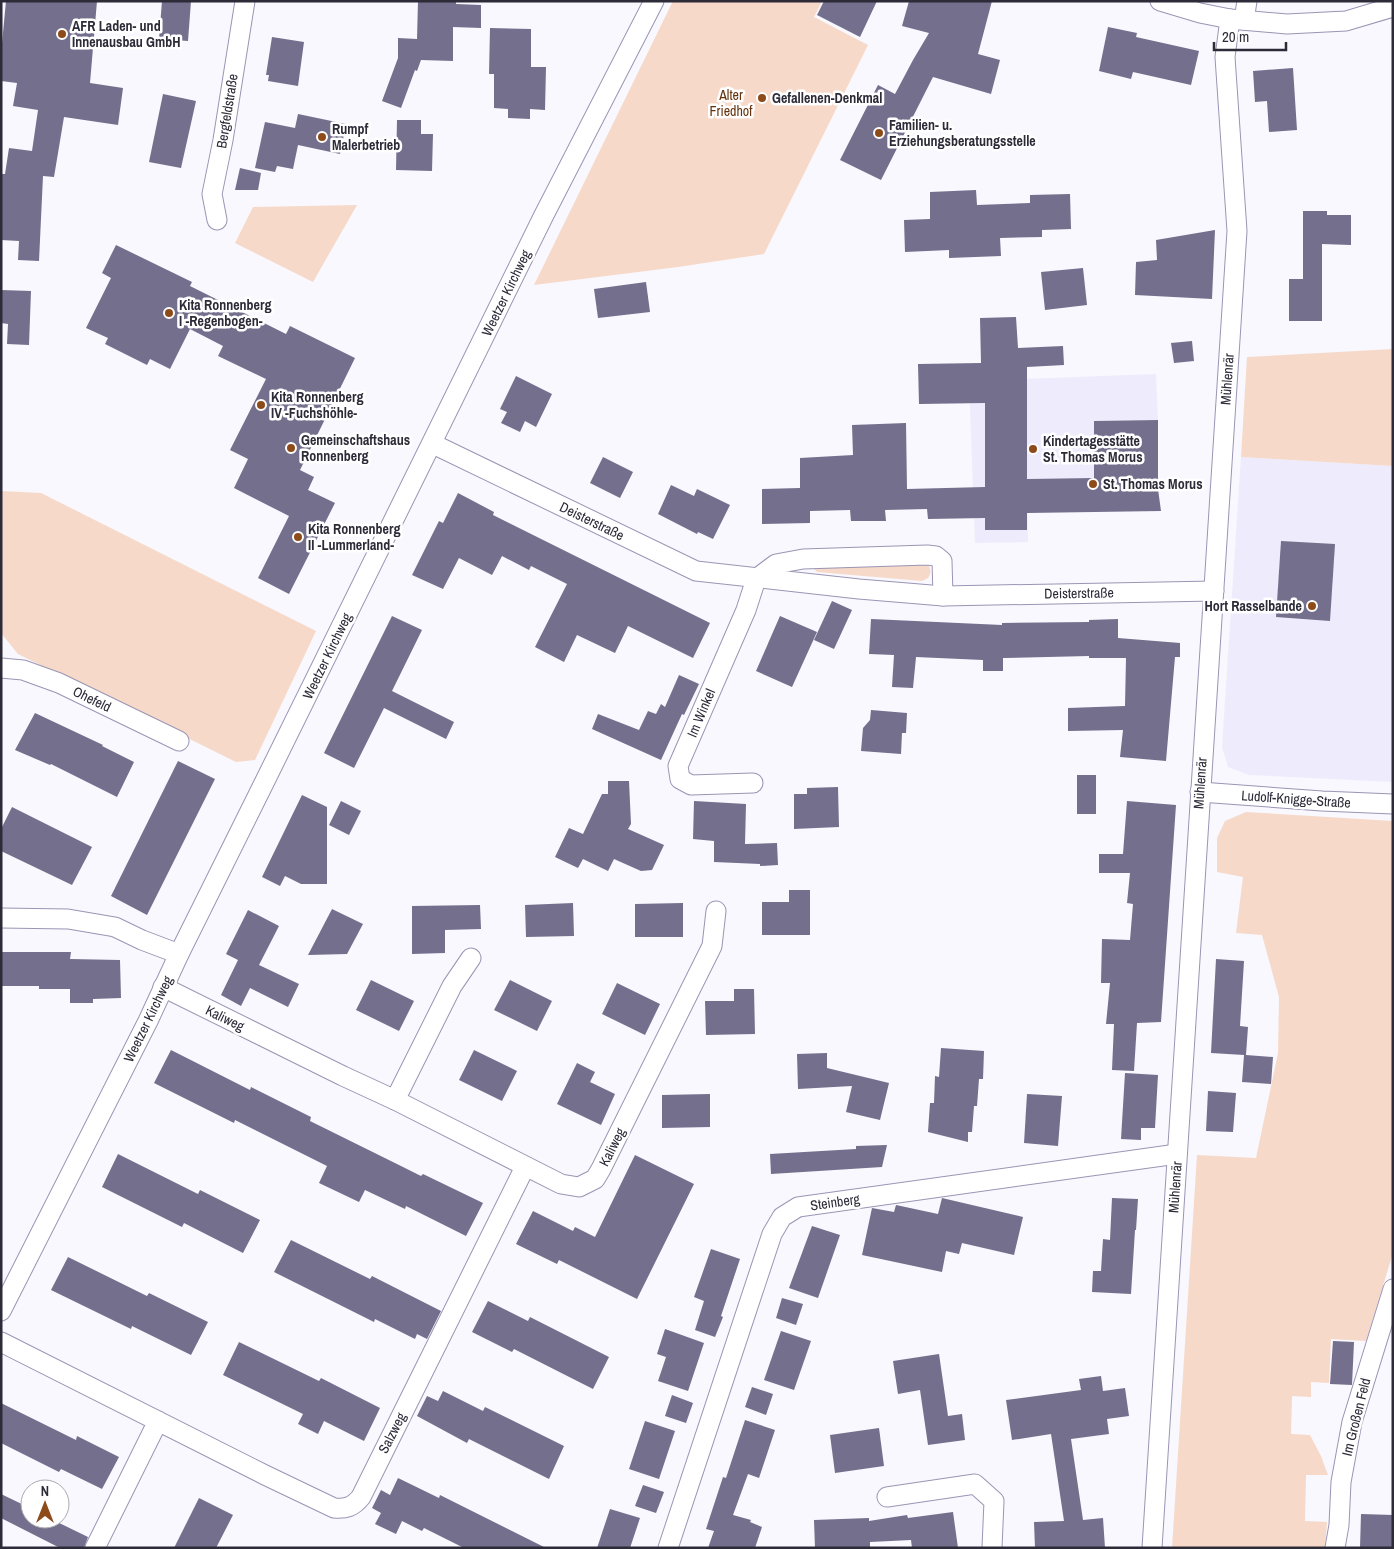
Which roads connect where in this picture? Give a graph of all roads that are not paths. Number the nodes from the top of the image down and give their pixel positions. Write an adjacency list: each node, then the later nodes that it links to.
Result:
1 (245, 1): 7 (street, Bergfeldstraße)
2 (654, 1): 8 (street, Weetzer Kirchweg)
3 (1160, 1): 6 (street)
4 (1247, 1): 6 (street, Mühlenrär)
5 (1393, 7): 6 (street)
6 (1237, 20): 10 (street, Mühlenrär)
7 (217, 220)
8 (433, 444): 9 (street, Deisterstraße); 19 (street, Weetzer Kirchweg)
9 (756, 579): 11 (street, Deisterstraße); 11 (street); 14 (street, Im Winkel)
10 (1214, 591): 11 (street, Deisterstraße); 15 (street, Mühlenrär)
11 (943, 596)
12 (1, 668): 13 (street, Ohefeld)
13 (179, 740)
14 (753, 784)
15 (1200, 792): 16 (street, Ludolf-Knigge-Straße); 23 (street, Mühlenrär)
16 (1393, 804)
17 (716, 911): 24 (street, Kaliweg)
18 (1, 918): 19 (street)
19 (179, 954): 21 (street, Weetzer Kirchweg)
20 (471, 958): 22 (street)
21 (164, 987): 22 (street, Kaliweg); 26 (street, Weetzer Kirchweg)
22 (395, 1100): 24 (street, Kaliweg)
23 (1177, 1154): 31 (street, Steinberg); 33 (street, Mühlenrär)
24 (526, 1167): 28 (street, Salzweg)
25 (1393, 1289): 34 (street, Im Großen Feld)
26 (1, 1311)
27 (1, 1342): 28 (street, Salzweg)
28 (158, 1421): 30 (street)
29 (888, 1497): 32 (street)
30 (96, 1548)
31 (668, 1548)
32 (992, 1548)
33 (1152, 1548)
34 (1335, 1548)

